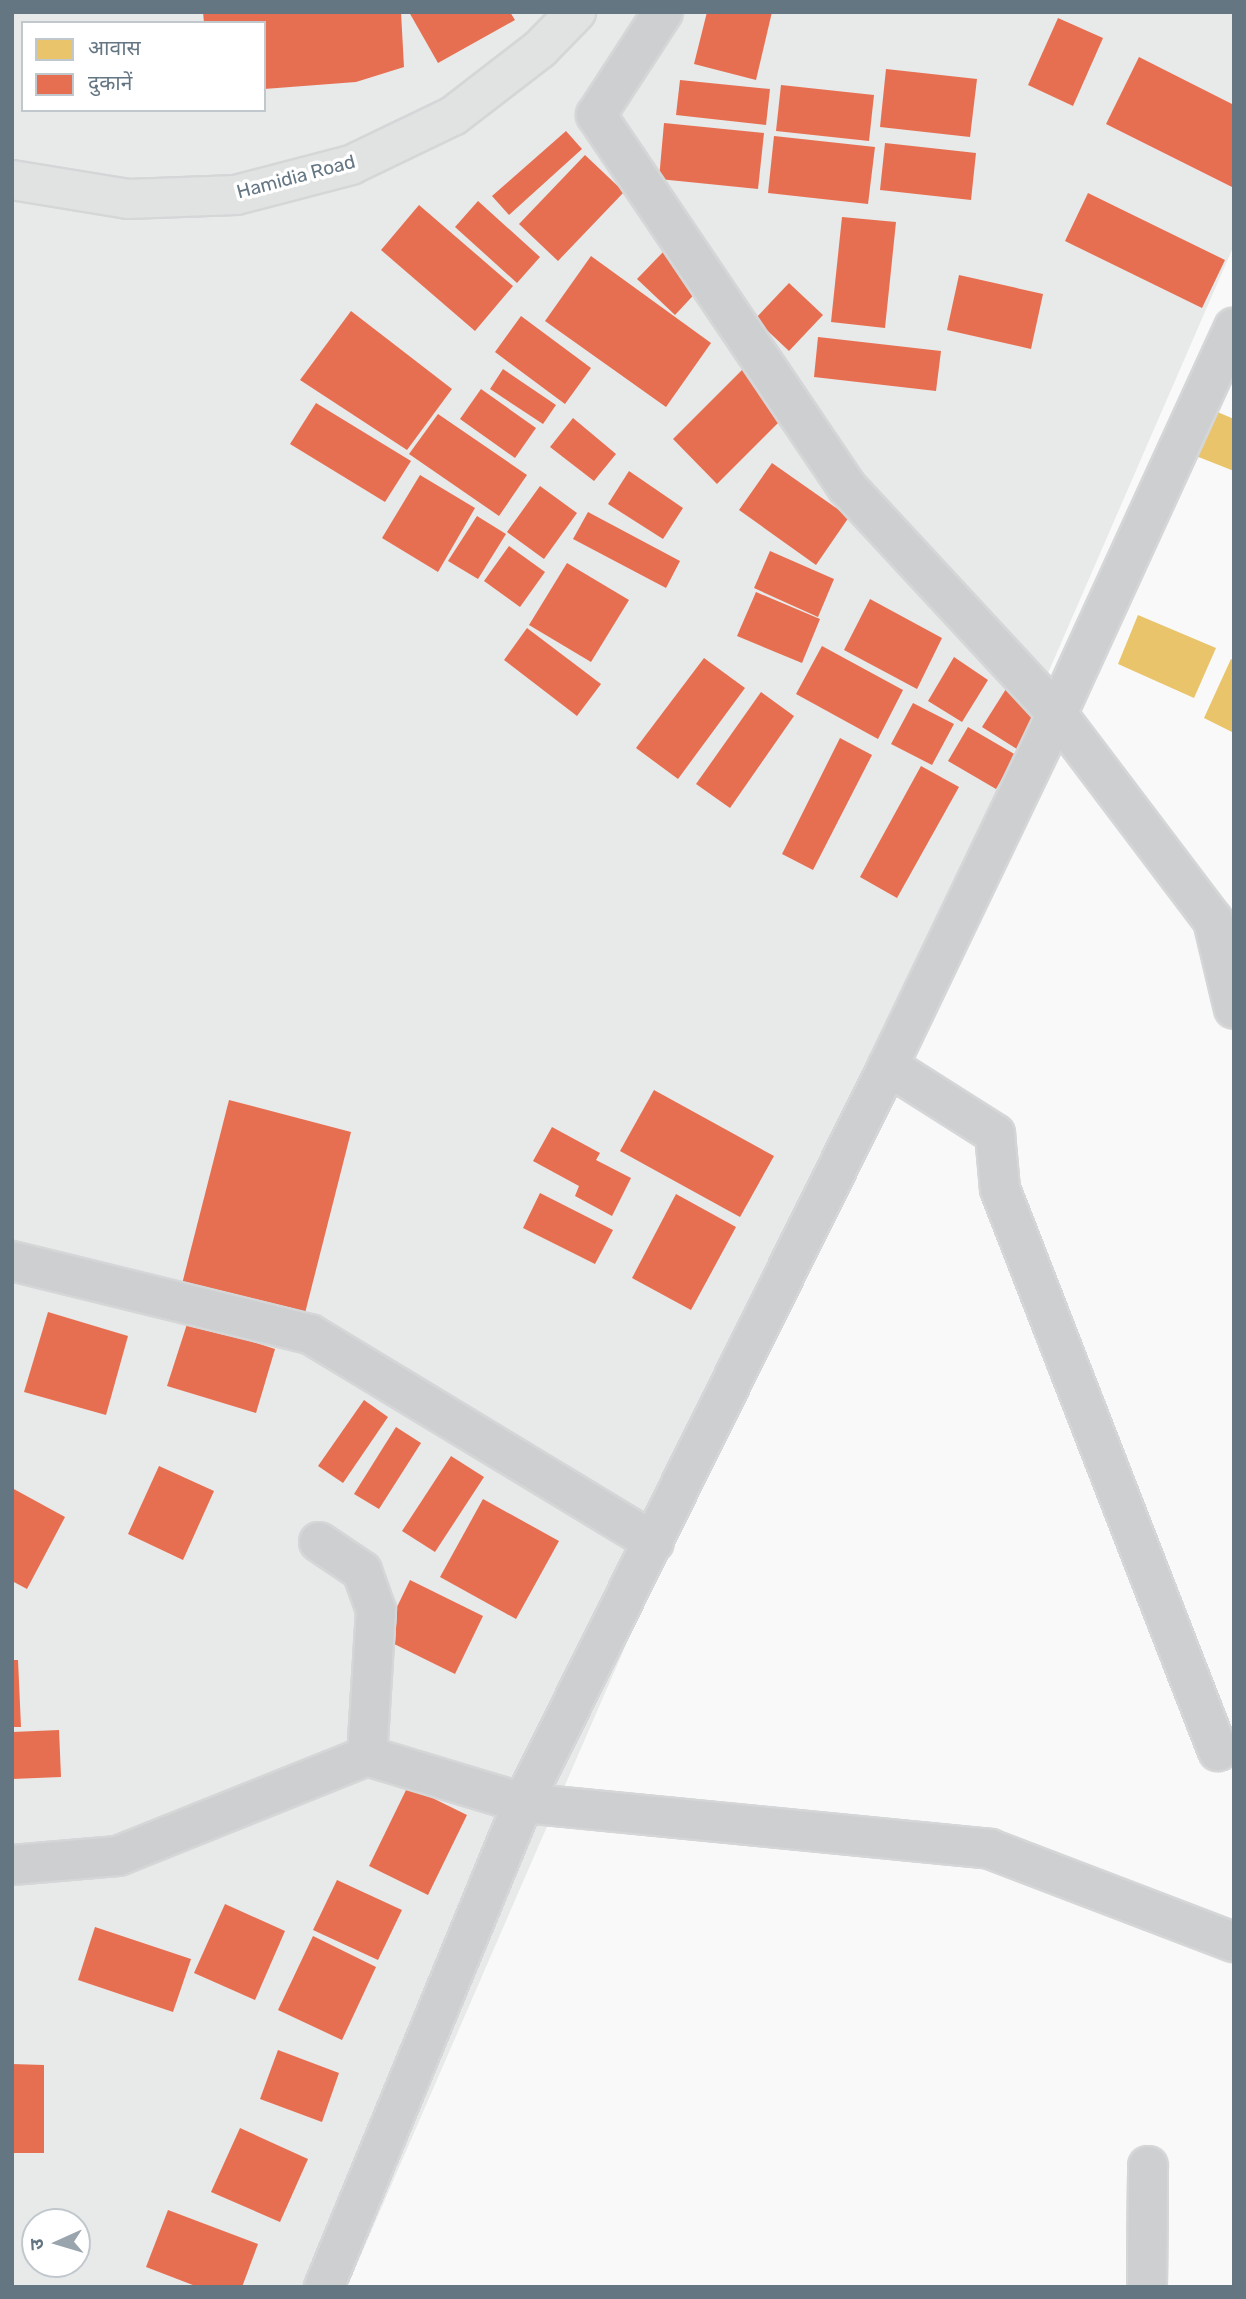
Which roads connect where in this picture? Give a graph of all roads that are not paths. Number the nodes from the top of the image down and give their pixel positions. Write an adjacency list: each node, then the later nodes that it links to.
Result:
1 (576, 12): 3 (main road, Hamidia Road)
2 (663, 12): 5 (street)
3 (12, 180)
4 (1234, 328): 5 (street)
5 (1057, 714): 6 (street); 8 (street)
6 (1224, 922): 7 (street)
7 (1234, 1009)
8 (888, 1066): 11 (street); 12 (street)
9 (12, 1261): 11 (street)
10 (319, 1542): 13 (street)
11 (654, 1542): 14 (street)
12 (1218, 1751)
13 (367, 1756): 14 (street); 15 (street)
14 (523, 1803): 16 (street); 18 (street)
15 (12, 1865)
16 (1234, 1942)
17 (1148, 2166): 19 (street)
18 (324, 2287)
19 (1147, 2287)

